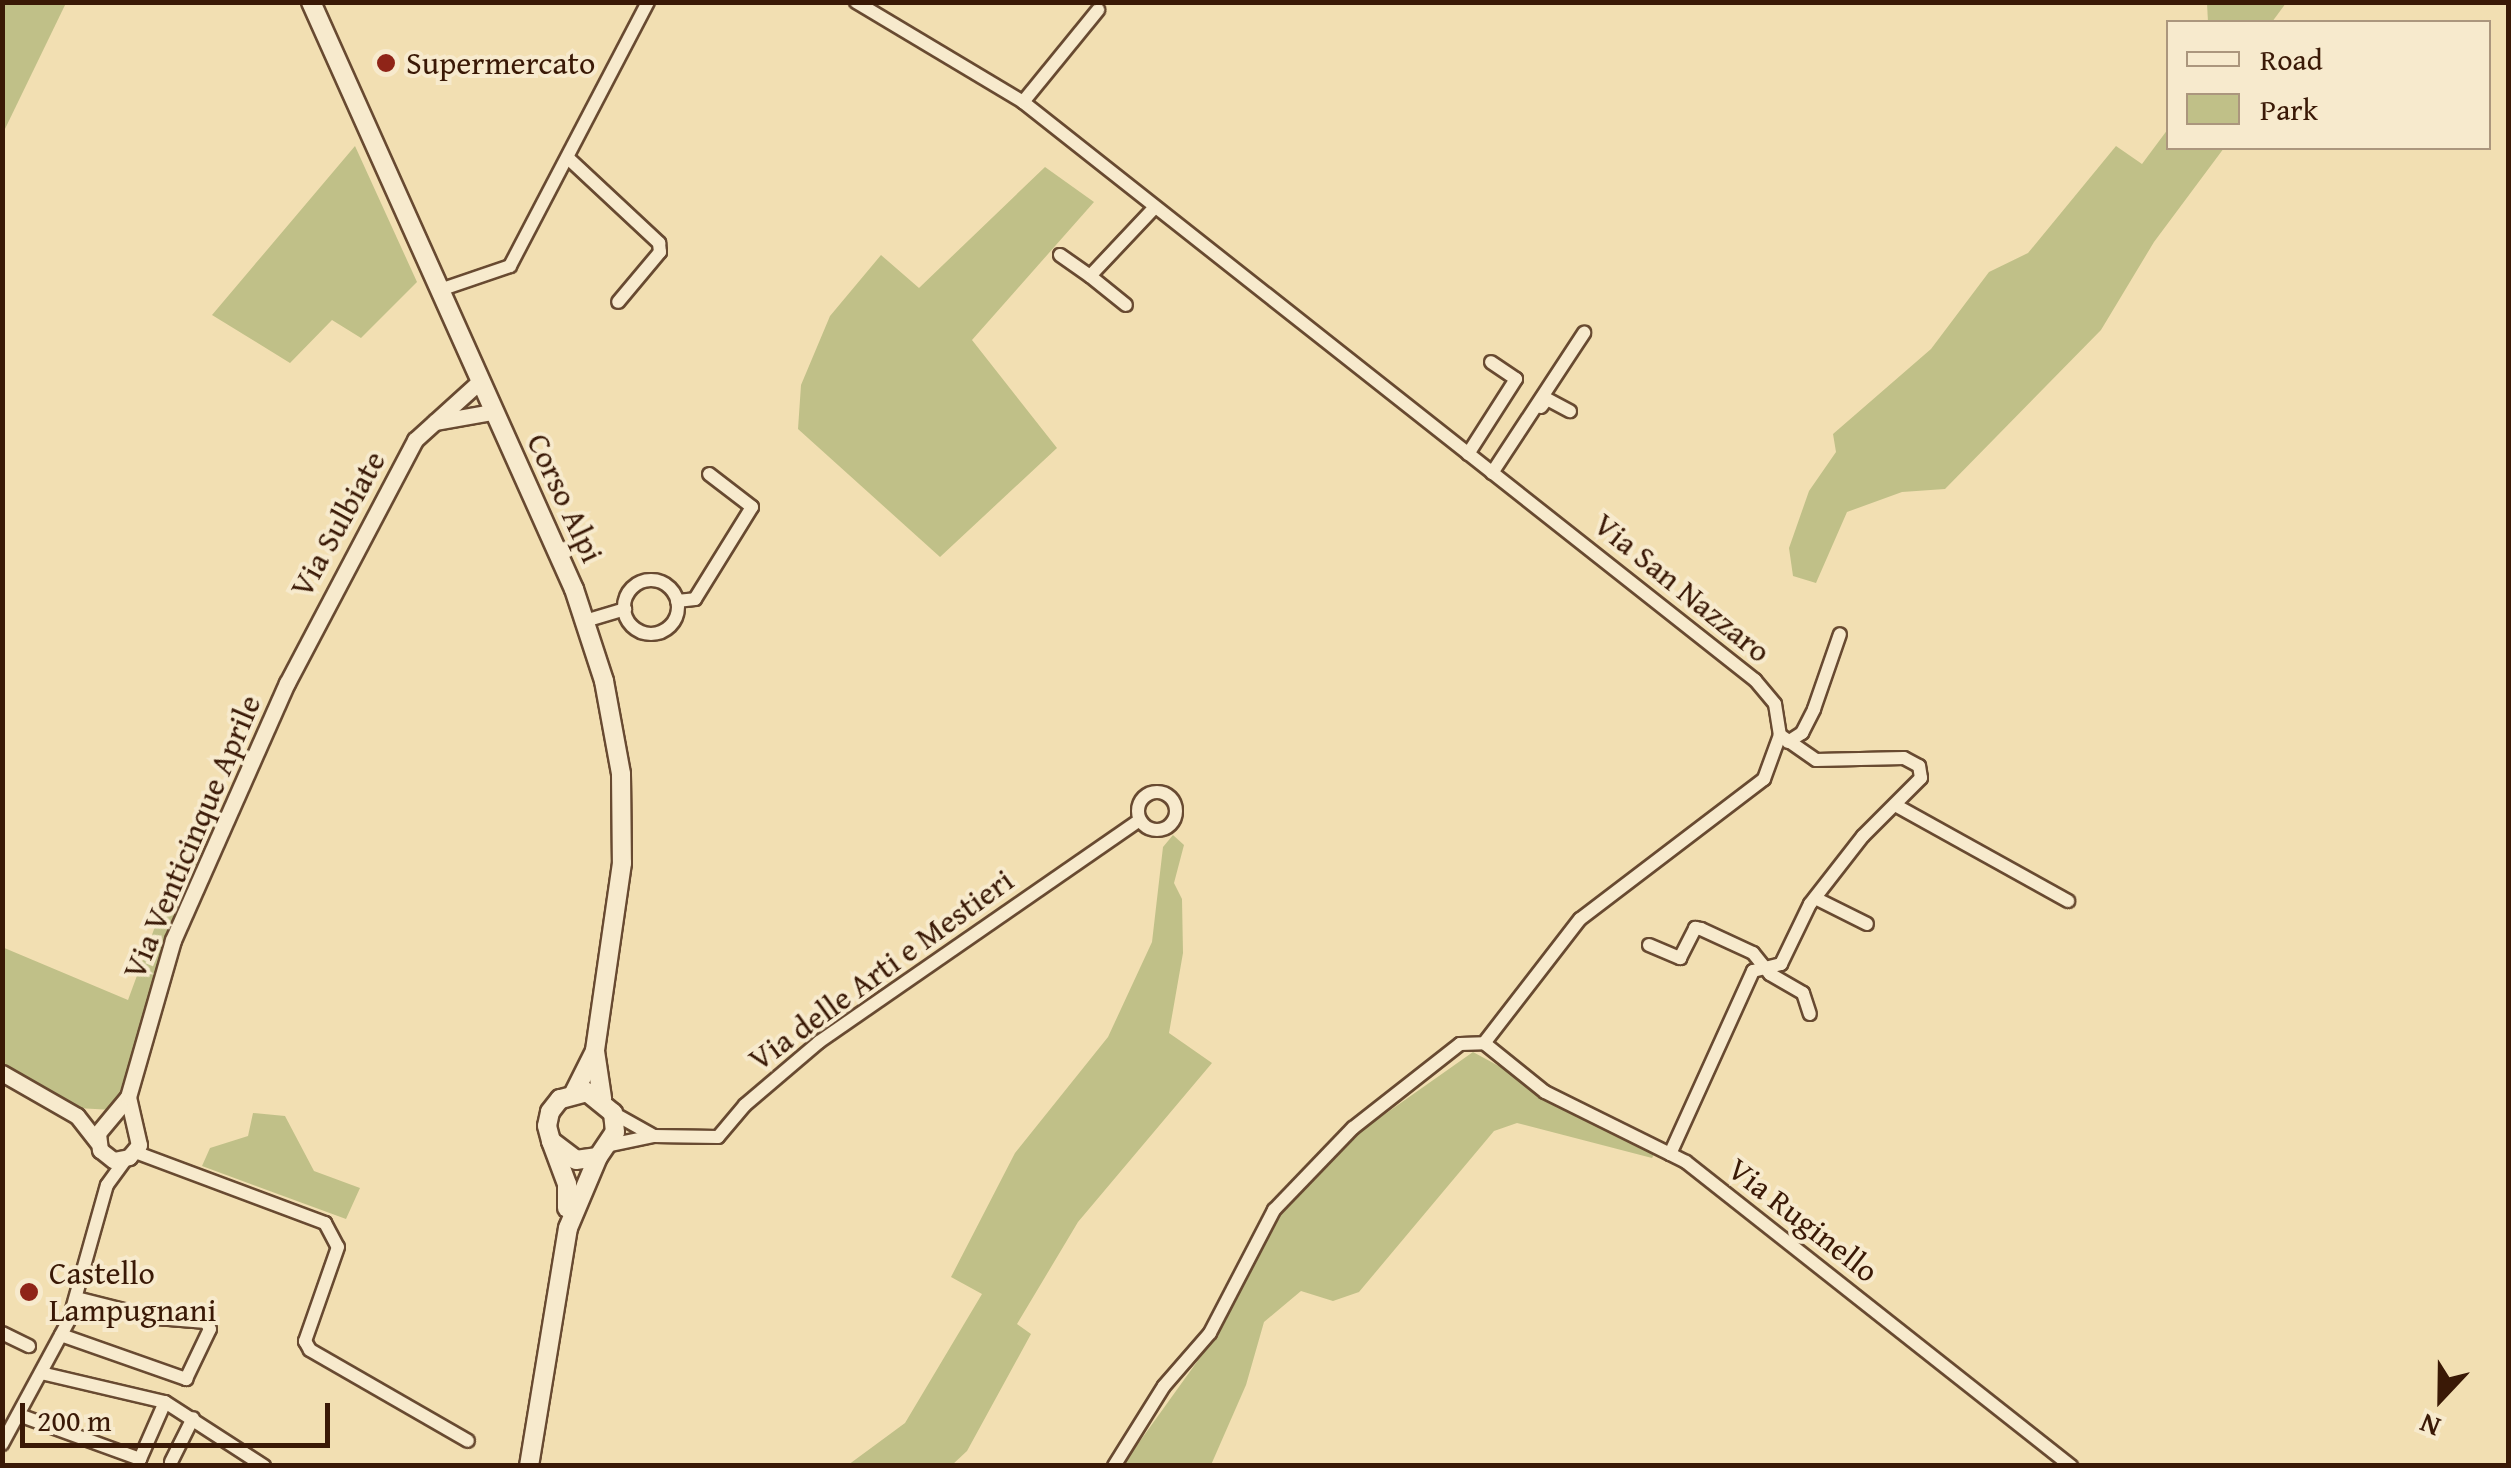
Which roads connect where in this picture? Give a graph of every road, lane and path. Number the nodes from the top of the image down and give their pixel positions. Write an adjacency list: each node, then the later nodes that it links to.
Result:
1 (311, 2): 12 (main road, Corso Alpi)
2 (648, 2): 8 (street)
3 (856, 2): 6 (street, Via San Nazzaro)
4 (886, 2): 6 (street)
5 (1098, 10): 7 (street)
6 (876, 14): 7 (street, Via San Nazzaro)
7 (1023, 102): 9 (street, Via San Nazzaro)
8 (568, 158): 12 (street); 13 (street)
9 (1154, 208): 11 (street); 21 (street, Via San Nazzaro)
10 (1060, 255): 11 (street)
11 (1090, 276): 14 (street)
12 (440, 290): 17 (main road, Corso Alpi)
13 (618, 302)
14 (1126, 305)
15 (1584, 332): 23 (street)
16 (1491, 362): 21 (street)
17 (479, 382): 19 (main road, Corso Alpi); 20 (street, Via Sulbiate)
18 (1570, 411): 23 (street)
19 (492, 412): 20 (street); 26 (main road, Corso Alpi)
20 (436, 422): 28 (street, Via Sulbiate)
21 (1468, 454): 23 (street, Via San Nazzaro)
22 (709, 474): 24 (street)
23 (1494, 475): 29 (street, Via San Nazzaro)
24 (678, 601): 25 (street); 25 (street)
25 (624, 609): 26 (street)
26 (585, 621): 39 (main road, Corso Alpi)
27 (1840, 634): 29 (street)
28 (298, 659): 42 (street, Via Venticinque Aprile)
29 (1784, 738): 30 (street); 38 (street)
30 (1895, 805): 32 (street); 33 (street)
31 (1140, 820): 47 (street, Via delle Arti e Mestieri)
32 (2068, 900)
33 (1810, 906): 34 (street); 36 (street)
34 (1868, 924)
35 (1649, 944): 36 (street)
36 (1765, 968): 37 (street); 51 (street)
37 (1810, 1014)
38 (1484, 1042): 51 (street, Via Ruginello); 68 (street)
39 (596, 1051): 41 (main road, Corso Alpi); 43 (main road, Corso Alpi)
40 (2, 1072): 44 (street)
41 (574, 1092): 43 (main road); 48 (main road)
42 (128, 1097): 45 (street, Via Venticinque Aprile); 46 (street)
43 (608, 1106): 47 (street, Via delle Arti e Mestieri); 50 (main road)
44 (78, 1116): 45 (street); 49 (street)
45 (109, 1120): 46 (street); 49 (street, Via Venticinque Aprile)
46 (138, 1131): 52 (street)
47 (654, 1136): 50 (street, Via delle Arti e Mestieri)
48 (550, 1141): 50 (main road); 54 (main road)
49 (99, 1147): 52 (street); 53 (street)
50 (604, 1151): 54 (main road)
51 (1670, 1154): 69 (street, Via Ruginello)
52 (130, 1155): 53 (street); 63 (street)
53 (107, 1185): 55 (street)
54 (568, 1228): 67 (main road)
55 (76, 1298): 57 (street); 57 (street)
56 (2, 1333): 58 (street)
57 (61, 1335): 59 (street)
58 (28, 1346)
59 (41, 1373): 60 (street); 61 (street)
60 (165, 1402): 61 (street); 62 (street)
61 (19, 1415): 64 (street)
62 (192, 1418): 65 (street); 66 (street)
63 (468, 1441)
64 (2, 1444)
65 (171, 1462)
66 (264, 1466)
67 (529, 1466)
68 (1114, 1466)
69 (2072, 1466)

